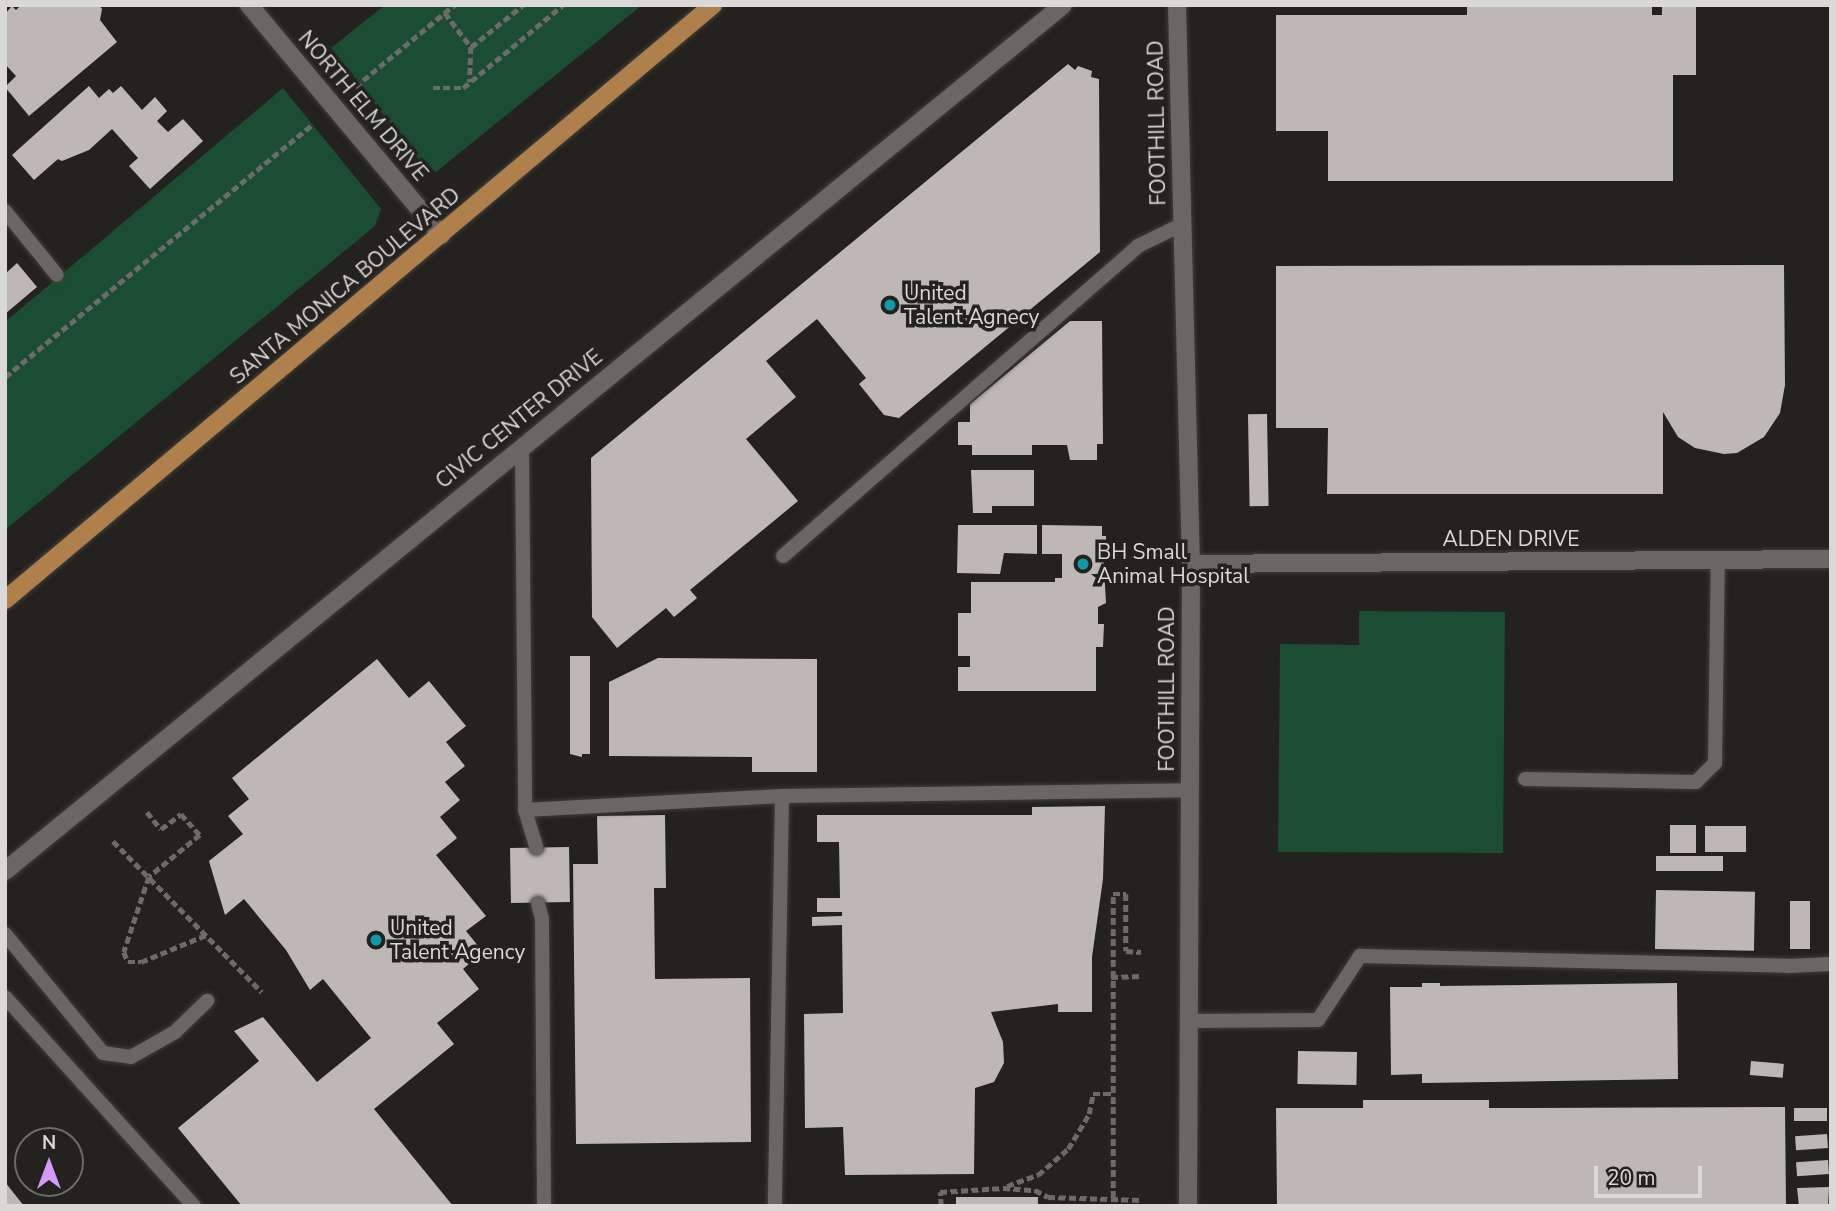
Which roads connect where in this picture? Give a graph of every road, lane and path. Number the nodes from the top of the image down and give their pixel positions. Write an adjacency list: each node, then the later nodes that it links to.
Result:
1 (249, 5): 16 (street, NORTH ELM DRIVE)
2 (454, 5): 8 (path)
3 (523, 5): 9 (path)
4 (563, 5): 10 (path)
5 (713, 5): 16 (main road, SANTA MONICA BOULEVARD)
6 (1063, 5): 19 (street, CIVIC CENTER DRIVE)
7 (1177, 5): 15 (street, FOOTHILL ROAD)
8 (445, 13): 9 (path); 11 (path)
9 (471, 47): 10 (path)
10 (470, 82): 12 (path)
11 (355, 87)
12 (433, 88)
13 (313, 124): 18 (path)
14 (5, 211): 17 (lane)
15 (1183, 224): 20 (lane); 23 (street, FOOTHILL ROAD)
16 (441, 235): 24 (main road, SANTA MONICA BOULEVARD)
17 (58, 275)
18 (5, 377)
19 (522, 446): 28 (lane); 32 (street, CIVIC CENTER DRIVE)
20 (783, 556)
21 (1831, 559): 22 (street, ALDEN DRIVE)
22 (1718, 560): 23 (street, ALDEN DRIVE); 25 (lane)
23 (1191, 564): 26 (street, FOOTHILL ROAD)
24 (5, 600)
25 (1525, 779)
26 (1190, 790): 27 (lane); 44 (street, FOOTHILL ROAD)
27 (782, 796): 28 (lane); 51 (lane)
28 (525, 810): 31 (lane)
29 (147, 812): 33 (path)
30 (113, 841): 33 (path)
31 (536, 848)
32 (5, 871)
33 (149, 877): 36 (path); 36 (path)
34 (538, 904): 50 (lane)
35 (5, 934): 43 (lane)
36 (206, 935): 41 (path)
37 (1142, 952): 40 (path)
38 (1831, 964): 44 (lane)
39 (1142, 976): 40 (path)
40 (1111, 977): 45 (path)
41 (262, 992)
42 (5, 997): 49 (lane)
43 (207, 1001)
44 (1189, 1021): 53 (street, FOOTHILL ROAD)
45 (1112, 1094): 46 (path); 47 (path)
46 (1003, 1188): 47 (path); 52 (path)
47 (1113, 1198): 48 (path)
48 (1142, 1200)
49 (194, 1206)
50 (544, 1206)
51 (775, 1206)
52 (940, 1206)
53 (1188, 1206)

